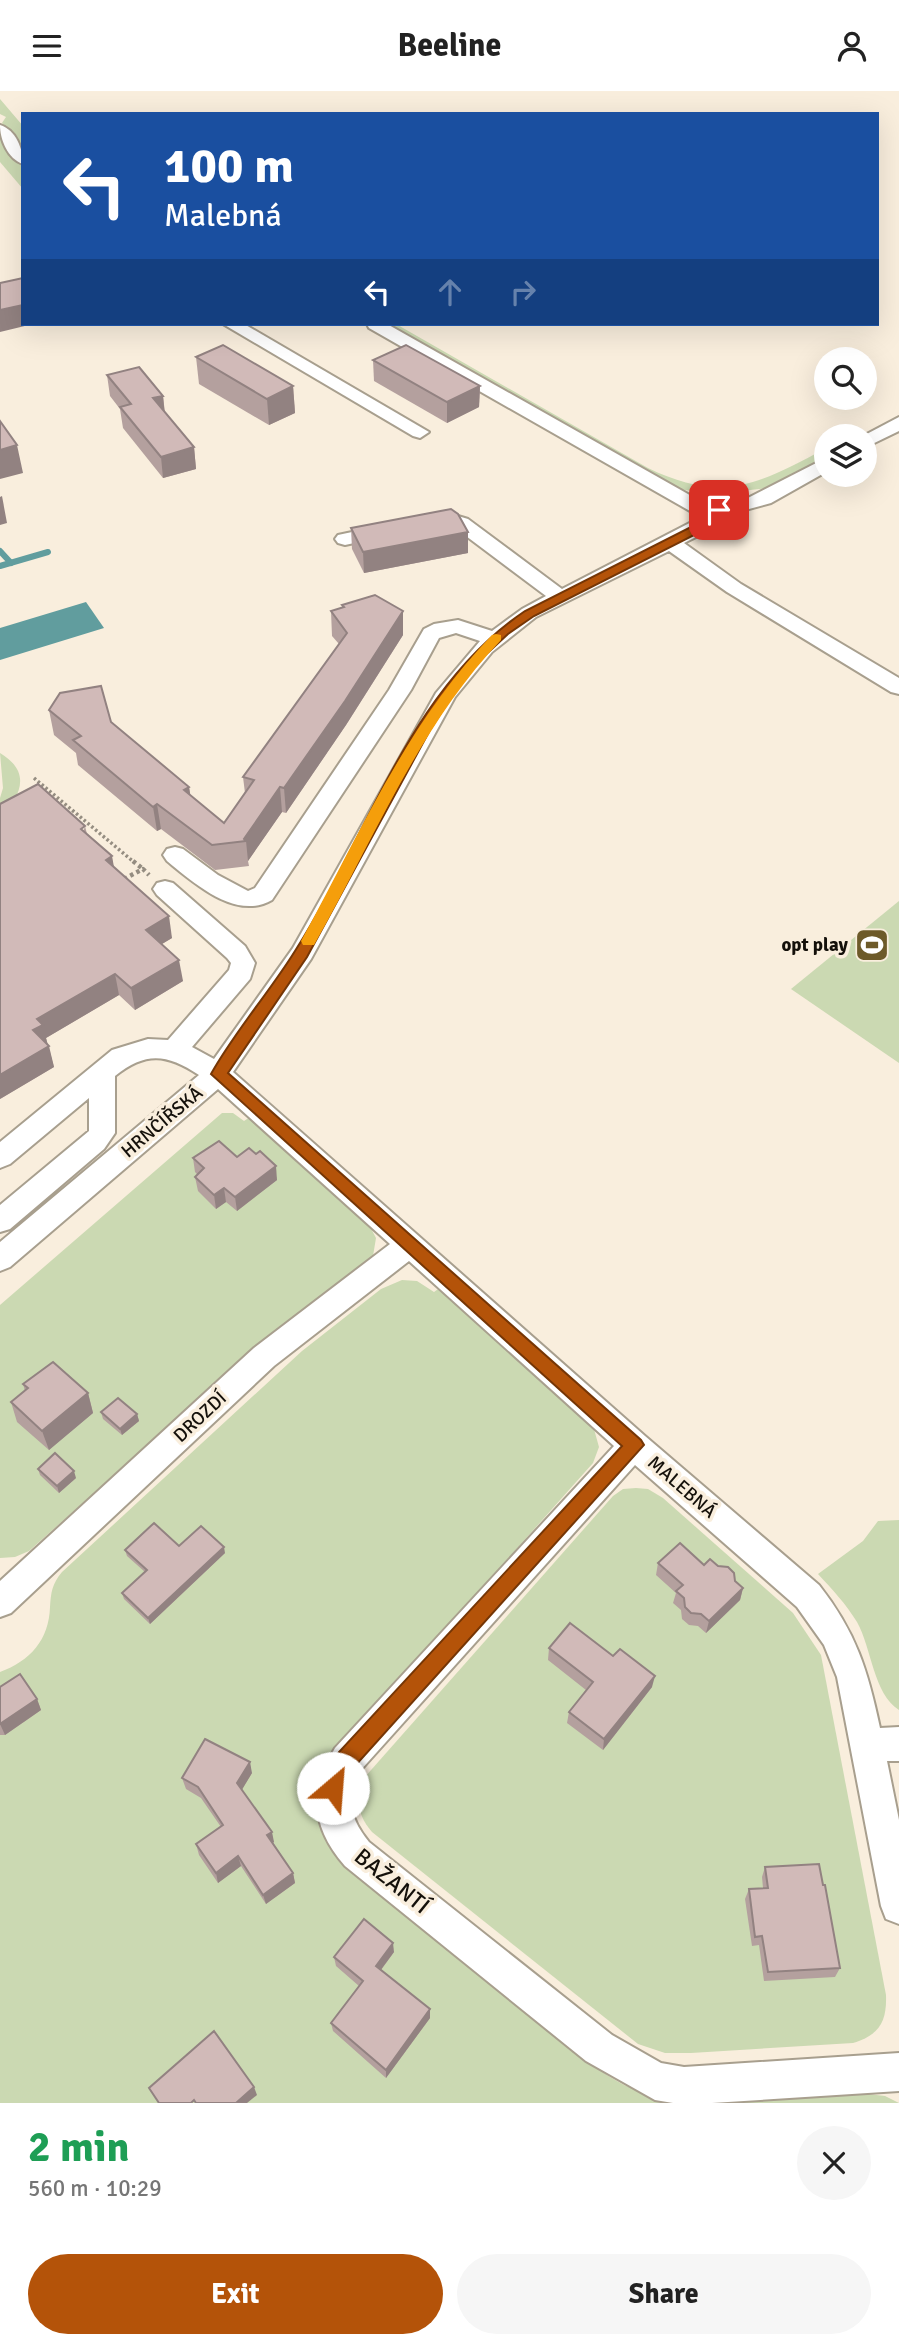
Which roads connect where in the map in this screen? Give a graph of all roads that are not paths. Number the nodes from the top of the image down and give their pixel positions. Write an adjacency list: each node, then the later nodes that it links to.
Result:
1 (0, 130): 2 (street)
2 (21, 156)
3 (239, 326): 6 (street)
4 (378, 326): 9 (street)
5 (899, 423): 7 (street)
6 (420, 432)
7 (877, 436)
8 (814, 470): 9 (street)
9 (719, 510): 11 (street, HRNČÍŘSKÁ)
10 (345, 539): 12 (street)
11 (670, 542): 12 (street, HRNČÍŘSKÁ); 14 (street)
12 (560, 597): 13 (street, HRNČÍŘSKÁ)
13 (495, 639): 15 (street); 19 (street, HRNČÍŘSKÁ)
14 (899, 687)
15 (175, 855)
16 (165, 889): 17 (street)
17 (173, 1051): 18 (street); 19 (street, MALEBNÁ)
18 (102, 1073): 20 (street); 21 (street)
19 (218, 1074): 22 (street, MALEBNÁ); 23 (street, HRNČÍŘSKÁ)
20 (0, 1157)
21 (0, 1221)
22 (410, 1244): 24 (street, MALEBNÁ); 25 (street, DROZDÍ)
23 (0, 1259)
24 (634, 1445): 26 (street, MALEBNÁ); 28 (street, BAŽANTÍ)
25 (0, 1602)
26 (883, 1744): 27 (street, MALEBNÁ)
27 (899, 1906)
28 (899, 2073)

